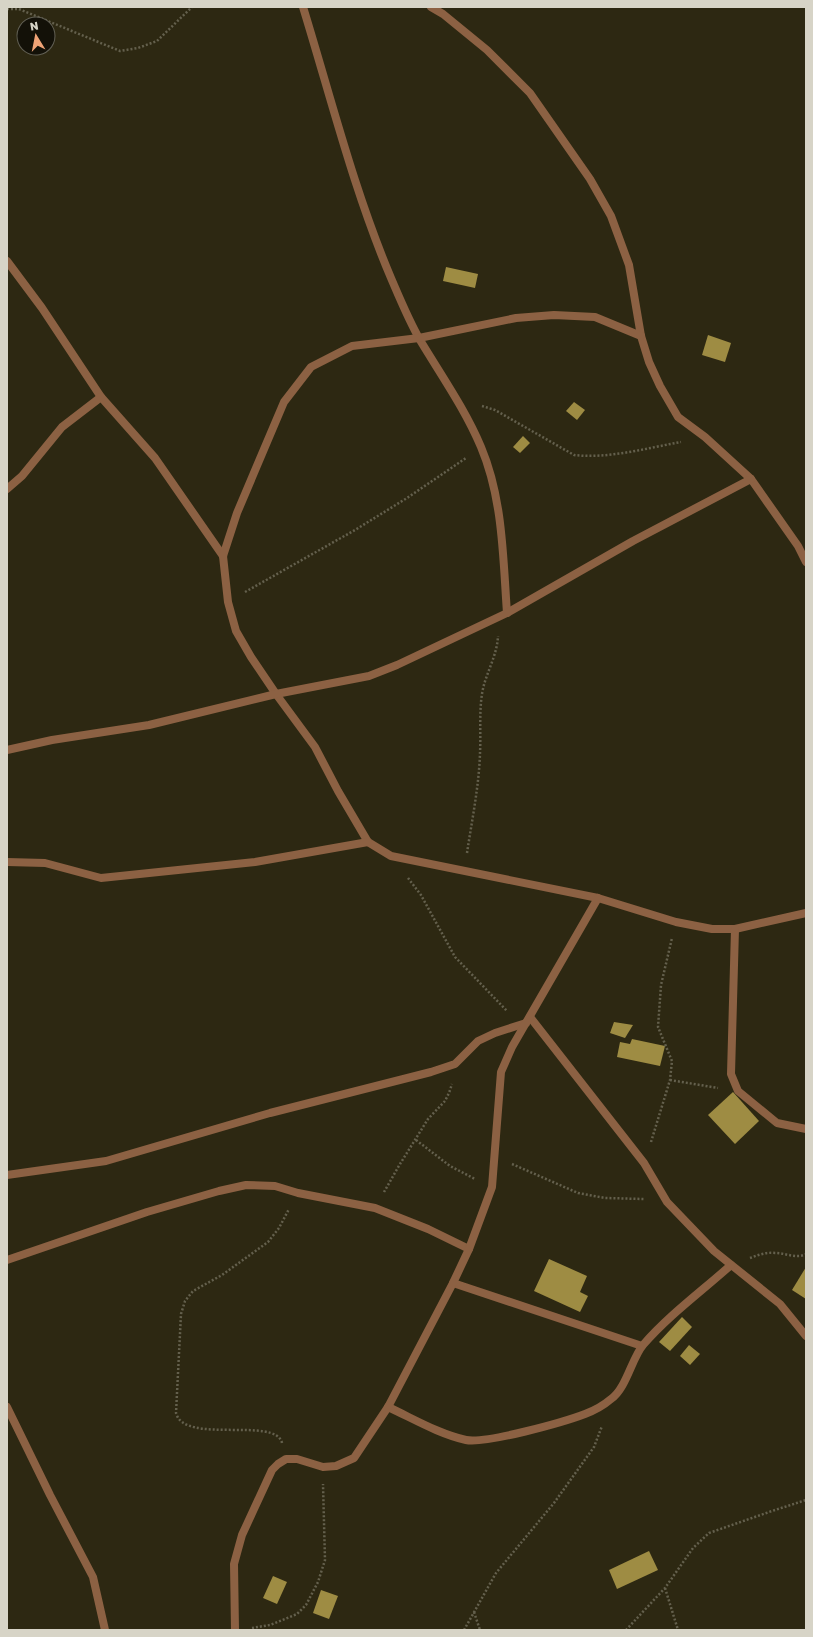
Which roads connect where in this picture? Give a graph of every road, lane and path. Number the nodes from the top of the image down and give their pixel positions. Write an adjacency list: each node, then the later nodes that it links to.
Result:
1 (192, 7): 4 (path)
2 (303, 7): 7 (street)
3 (431, 7): 6 (street)
4 (7, 8)
5 (7, 261): 8 (street)
6 (641, 336): 7 (street); 10 (street)
7 (419, 338): 9 (street); 14 (street)
8 (102, 397): 13 (street); 14 (street)
9 (456, 398): 10 (path); 11 (street)
10 (705, 437): 12 (street)
11 (481, 447): 16 (path); 17 (street)
12 (751, 479): 15 (street); 17 (street)
13 (7, 489)
14 (223, 556): 16 (street)
15 (806, 562)
16 (228, 602): 18 (street)
17 (503, 615): 18 (street); 23 (path)
18 (276, 694): 19 (street); 20 (street)
19 (7, 750)
20 (368, 842): 21 (street); 22 (street)
21 (391, 856): 23 (street); 28 (path)
22 (7, 862)
23 (464, 871): 24 (street)
24 (598, 898): 26 (street); 28 (street)
25 (806, 913): 27 (street)
26 (676, 922): 27 (street); 30 (path)
27 (735, 929): 31 (street)
28 (526, 1021): 29 (street); 34 (street); 35 (street)
29 (455, 1064): 33 (path); 36 (street)
30 (670, 1080): 31 (path); 35 (path)
31 (738, 1091): 32 (street)
32 (806, 1128)
33 (416, 1140): 37 (path); 40 (path)
34 (495, 1156): 37 (street); 39 (path)
35 (644, 1163): 39 (street)
36 (7, 1175)
37 (492, 1187): 41 (street)
38 (298, 1193): 40 (street); 43 (street); 51 (path)
39 (667, 1202): 44 (street)
40 (375, 1208): 41 (street)
41 (469, 1249): 45 (street)
42 (806, 1254): 44 (path)
43 (7, 1260)
44 (731, 1265): 46 (street); 47 (street)
45 (454, 1283): 47 (street); 50 (street)
46 (806, 1336)
47 (642, 1346): 48 (street)
48 (612, 1399): 50 (street); 55 (path)
49 (7, 1407): 56 (street)
50 (388, 1407): 52 (street)
51 (286, 1459): 52 (street); 57 (street)
52 (322, 1467): 57 (path)
53 (806, 1500): 54 (path)
54 (665, 1588): 60 (path); 61 (path)
55 (474, 1612): 58 (path); 59 (path)
56 (105, 1630)
57 (235, 1630)
58 (464, 1630)
59 (480, 1630)
60 (626, 1630)
61 (678, 1630)

